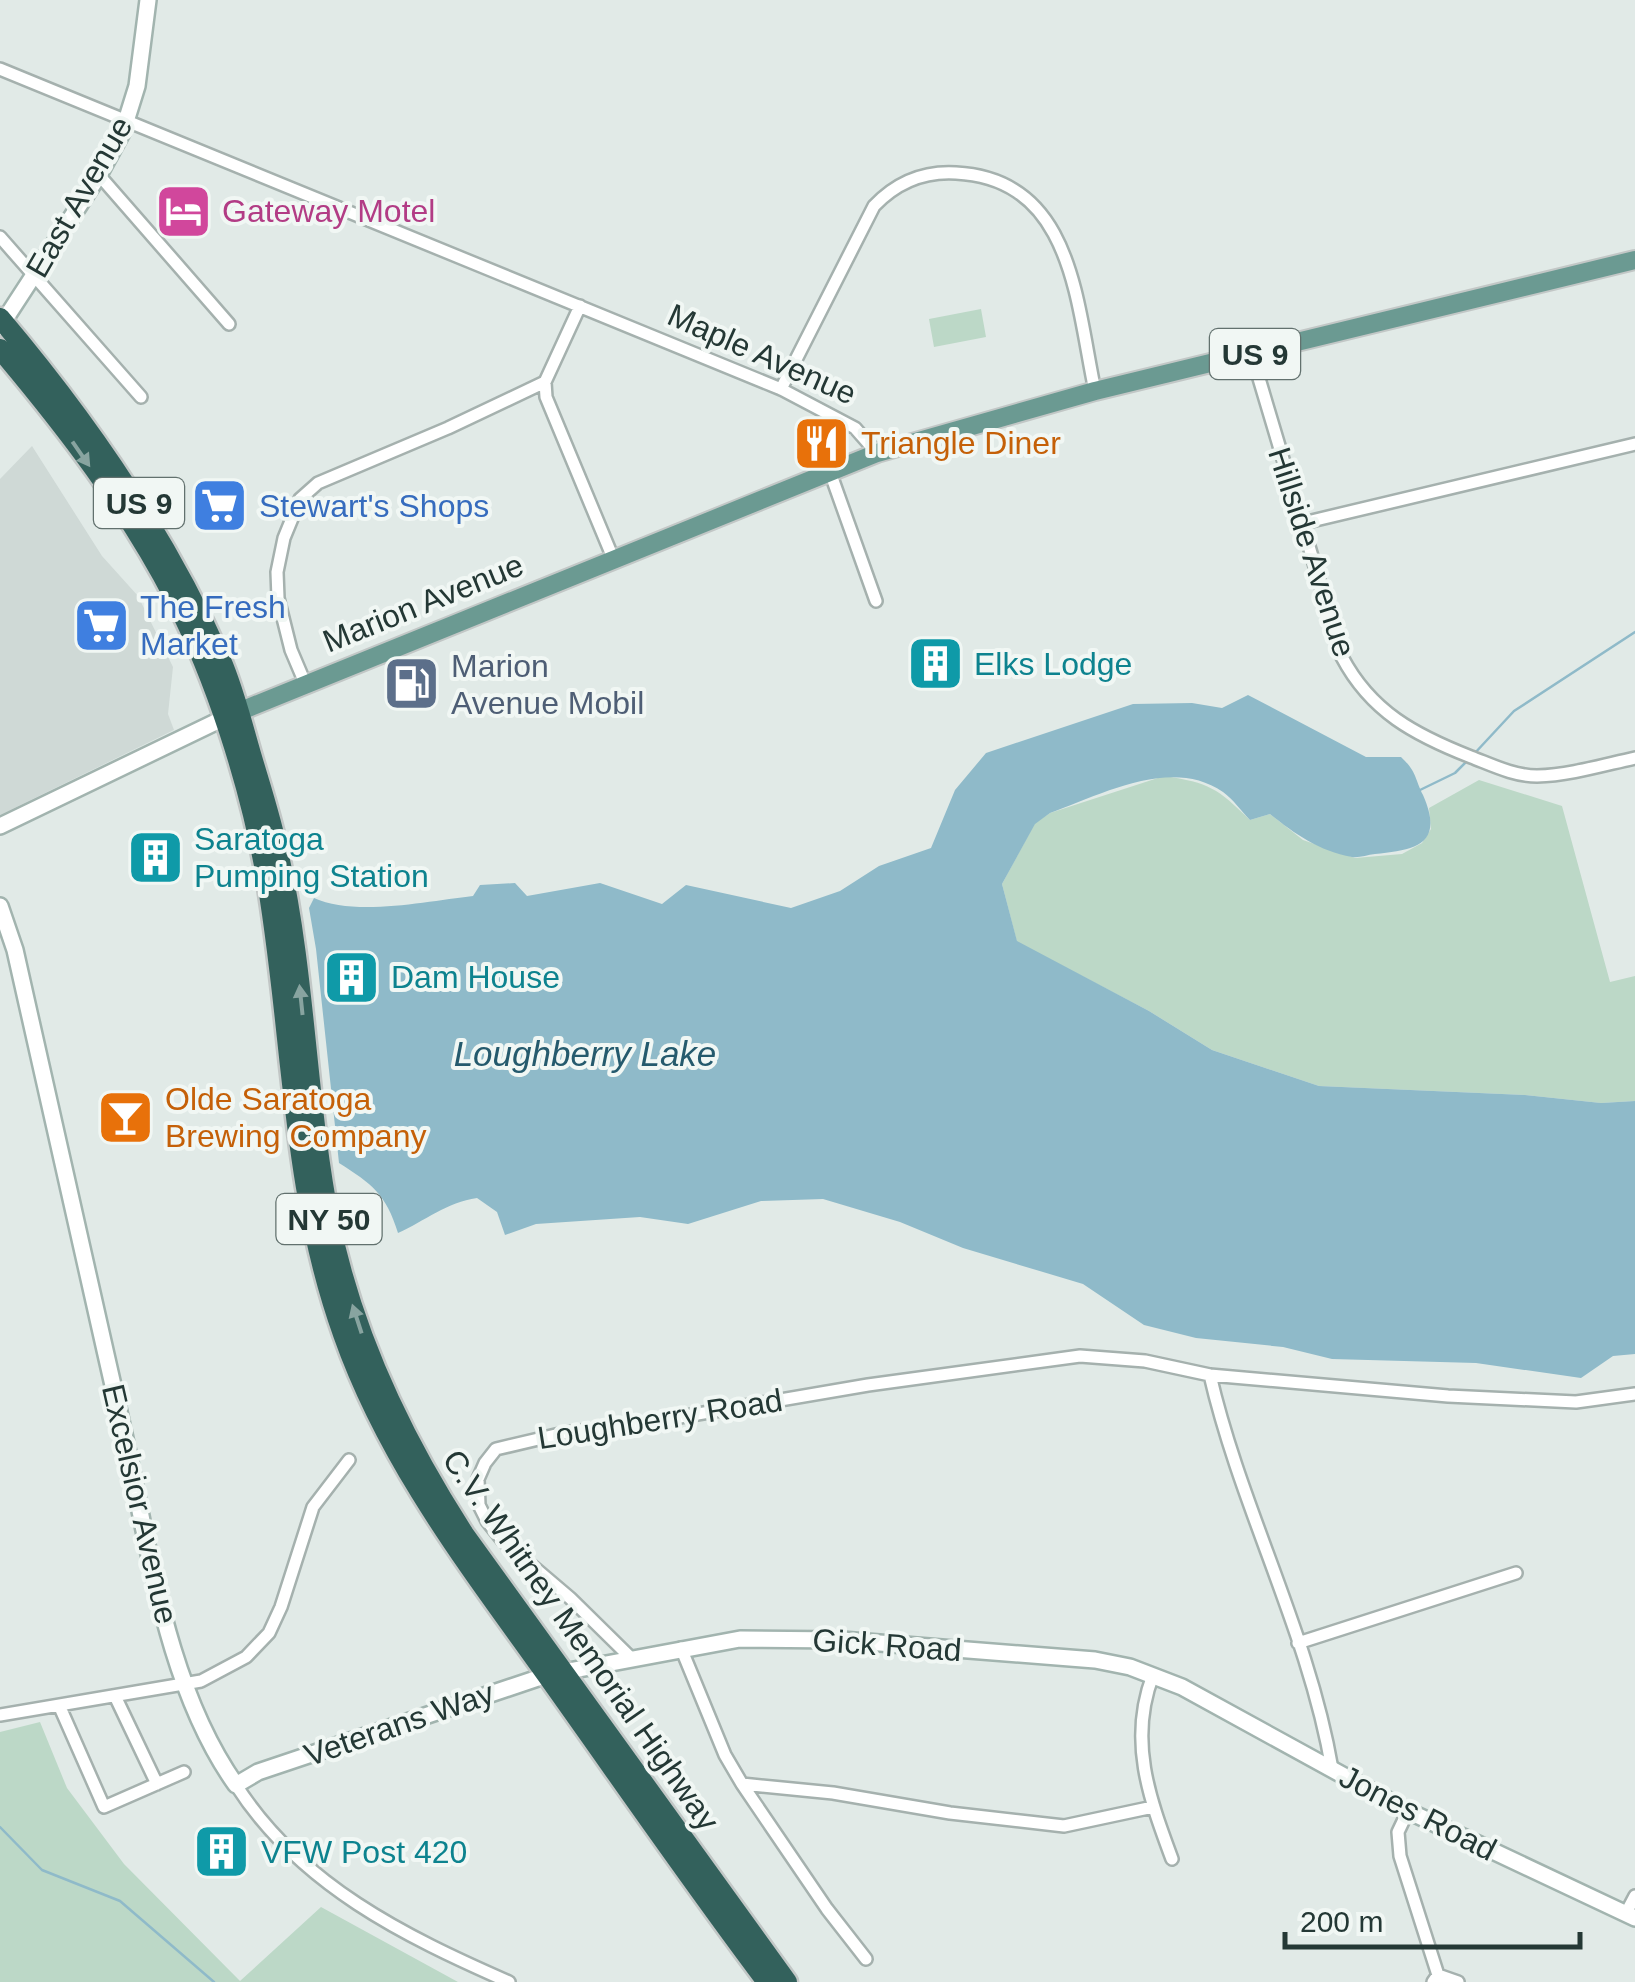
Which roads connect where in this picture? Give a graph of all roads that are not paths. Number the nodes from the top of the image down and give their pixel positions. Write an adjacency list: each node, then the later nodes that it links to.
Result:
1 (148, 0): 3 (street, East Avenue)
2 (0, 70): 3 (street, Maple Avenue)
3 (128, 122): 4 (street, East Avenue); 8 (street, Maple Avenue)
4 (99, 176): 7 (street, East Avenue); 10 (street)
5 (0, 238): 7 (street)
6 (1635, 260): 12 (main road, US 9)
7 (35, 274): 9 (street, East Avenue); 16 (street)
8 (580, 306): 13 (street); 14 (street, Maple Avenue)
9 (1, 322): 24 (highway, C.V. Whitney Memorial Highway / US 9)
10 (229, 324)
11 (0, 349): 24 (highway, C.V. Whitney Memorial Highway / US 9, one-way to 24)
12 (1252, 355): 15 (main road, US 9); 20 (street, Hillside Avenue)
13 (545, 382): 21 (street); 23 (street)
14 (781, 390): 15 (street); 18 (street, Maple Avenue)
15 (1095, 391): 18 (main road, US 9)
16 (141, 397)
17 (1635, 444): 20 (street)
18 (877, 453): 19 (main road, Marion Avenue / US 9)
19 (830, 472): 21 (main road, Marion Avenue / US 9); 22 (street)
20 (1303, 522): 25 (street, Hillside Avenue)
21 (613, 558): 23 (main road, Marion Avenue / US 9)
22 (876, 601)
23 (305, 684): 24 (main road, Marion Avenue / US 9)
24 (231, 715): 26 (street, Marion Avenue); 35 (highway, C.V. Whitney Memorial Highway / NY 50)
25 (1635, 758)
26 (0, 826)
27 (0, 906): 37 (street, Excelsior Avenue)
28 (1210, 1375): 29 (street); 32 (street); 34 (street, Loughberry Road)
29 (1635, 1394)
30 (349, 1460): 37 (street)
31 (1516, 1573): 32 (street)
32 (1298, 1643): 42 (street)
33 (681, 1648): 34 (street, Gick Road); 36 (street, Gick Road); 45 (street)
34 (631, 1658): 35 (street, Gick Road)
35 (556, 1674): 46 (street, Veterans Way); 56 (highway, C.V. Whitney Memorial Highway / NY 50); 57 (highway, C.V. Whitney Memorial Highway / NY 50)
36 (1153, 1675): 39 (street, Gick Road); 47 (street)
37 (183, 1684): 38 (street); 46 (street, Excelsior Avenue)
38 (115, 1696): 40 (street); 44 (street)
39 (1205, 1699): 42 (street, Jones Road)
40 (59, 1705): 41 (street); 44 (street)
41 (1, 1715)
42 (1332, 1769): 48 (street, Jones Road)
43 (184, 1772): 44 (street)
44 (157, 1784)
45 (742, 1784): 47 (street); 52 (street)
46 (236, 1785): 53 (street, Excelsior Avenue)
47 (1153, 1807): 49 (street)
48 (1408, 1811): 51 (street, Jones Road); 54 (street)
49 (1172, 1859)
50 (1635, 1896): 51 (street)
51 (1630, 1915)
52 (866, 1960)
53 (488, 1976): 55 (street, Excelsior Avenue)
54 (1436, 1978): 58 (street)
55 (509, 1982)
56 (767, 1982)
57 (787, 1982)
58 (1458, 1982)

